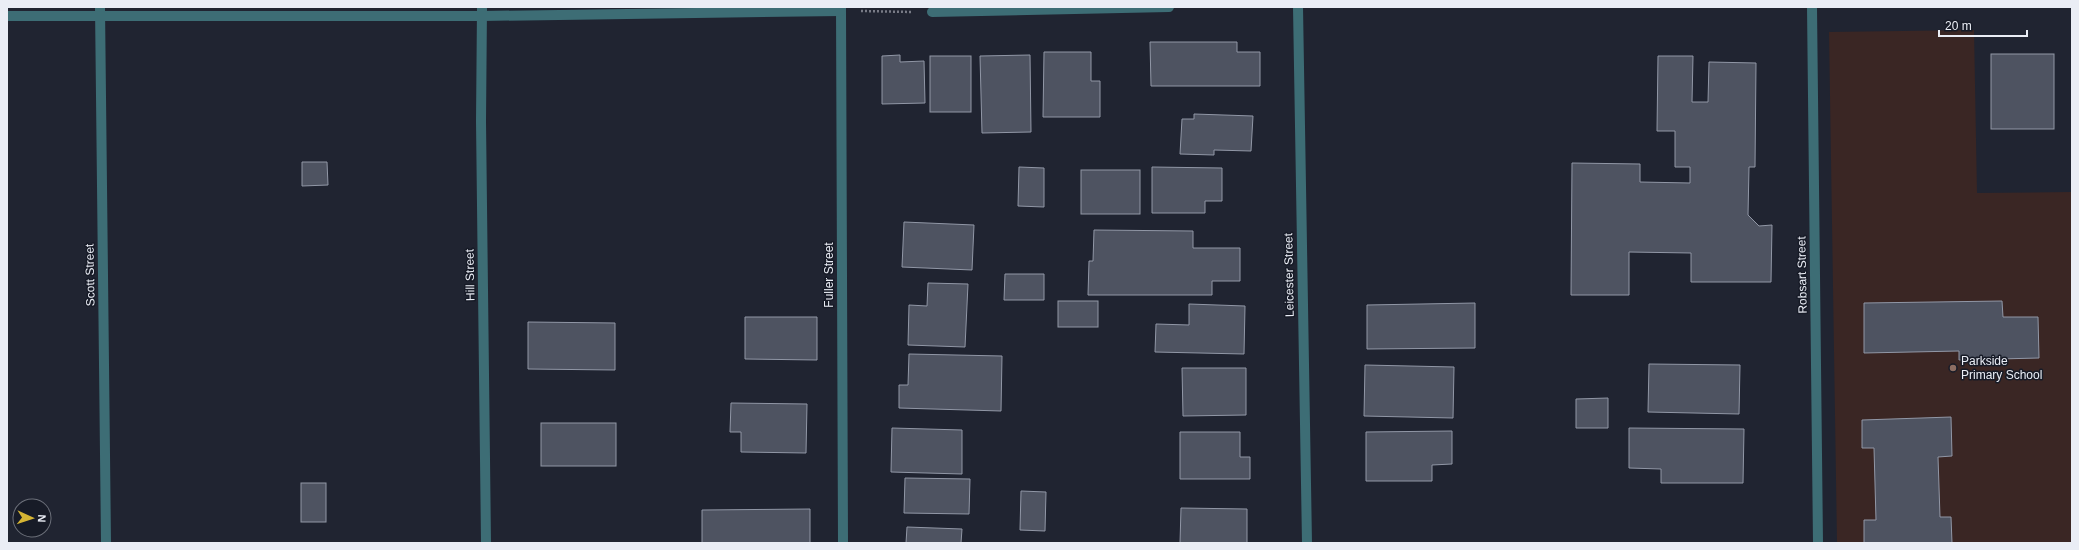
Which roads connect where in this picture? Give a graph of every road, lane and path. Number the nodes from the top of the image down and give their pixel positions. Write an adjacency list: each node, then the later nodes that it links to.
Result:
1 (1169, 7): 7 (street)
2 (1298, 7): 12 (street, Leicester Street)
3 (1812, 7): 13 (street, Robsart Street)
4 (841, 9): 6 (street); 7 (path); 11 (street, Fuller Street)
5 (100, 11): 6 (street); 8 (street); 9 (street, Scott Street)
6 (482, 12): 10 (street, Hill Street)
7 (932, 12)
8 (7, 16)
9 (106, 543)
10 (486, 543)
11 (843, 543)
12 (1306, 543)
13 (1818, 543)

